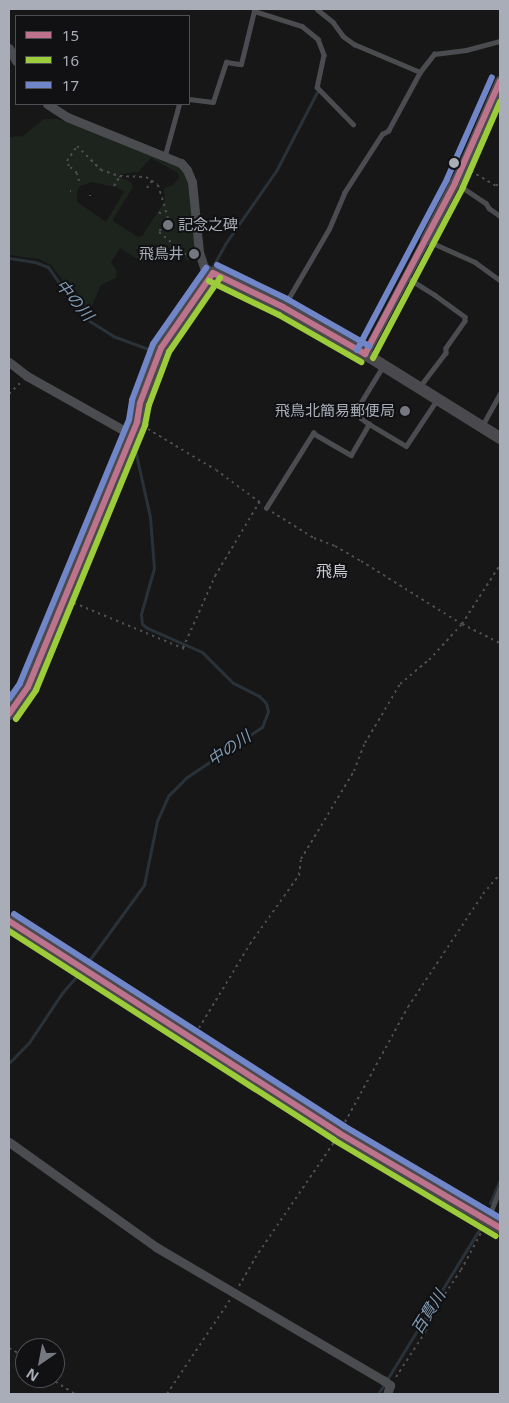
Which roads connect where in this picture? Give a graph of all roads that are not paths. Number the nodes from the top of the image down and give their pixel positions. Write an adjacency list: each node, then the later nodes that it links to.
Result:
1 (317, 9): 5 (lane)
2 (500, 41): 5 (lane)
3 (9, 48): 4 (street)
4 (15, 59)
5 (420, 72): 18 (lane)
6 (500, 81): 12 (street)
7 (190, 99): 10 (lane)
8 (50, 105): 11 (street)
9 (180, 105): 11 (lane)
10 (353, 124)
11 (165, 155): 15 (street)
12 (455, 183): 13 (lane); 14 (street)
13 (500, 216)
14 (425, 240): 16 (street); 17 (lane)
15 (213, 273): 18 (main road); 27 (main road)
16 (406, 277): 19 (street); 22 (lane)
17 (500, 280)
18 (283, 307): 19 (main road)
19 (365, 354): 21 (main road)
20 (9, 362): 27 (street)
21 (384, 366): 22 (main road); 25 (lane)
22 (420, 388): 24 (main road)
23 (500, 394): 26 (lane)
24 (437, 400): 25 (lane); 26 (main road)
25 (369, 424): 29 (lane)
26 (481, 427): 28 (main road)
27 (132, 435): 30 (main road)
28 (500, 438)
29 (266, 508)
30 (9, 714)
31 (9, 921): 34 (main road)
32 (9, 1142): 36 (street)
33 (500, 1188): 34 (lane)
34 (488, 1220): 35 (main road)
35 (500, 1228)
36 (387, 1387)

